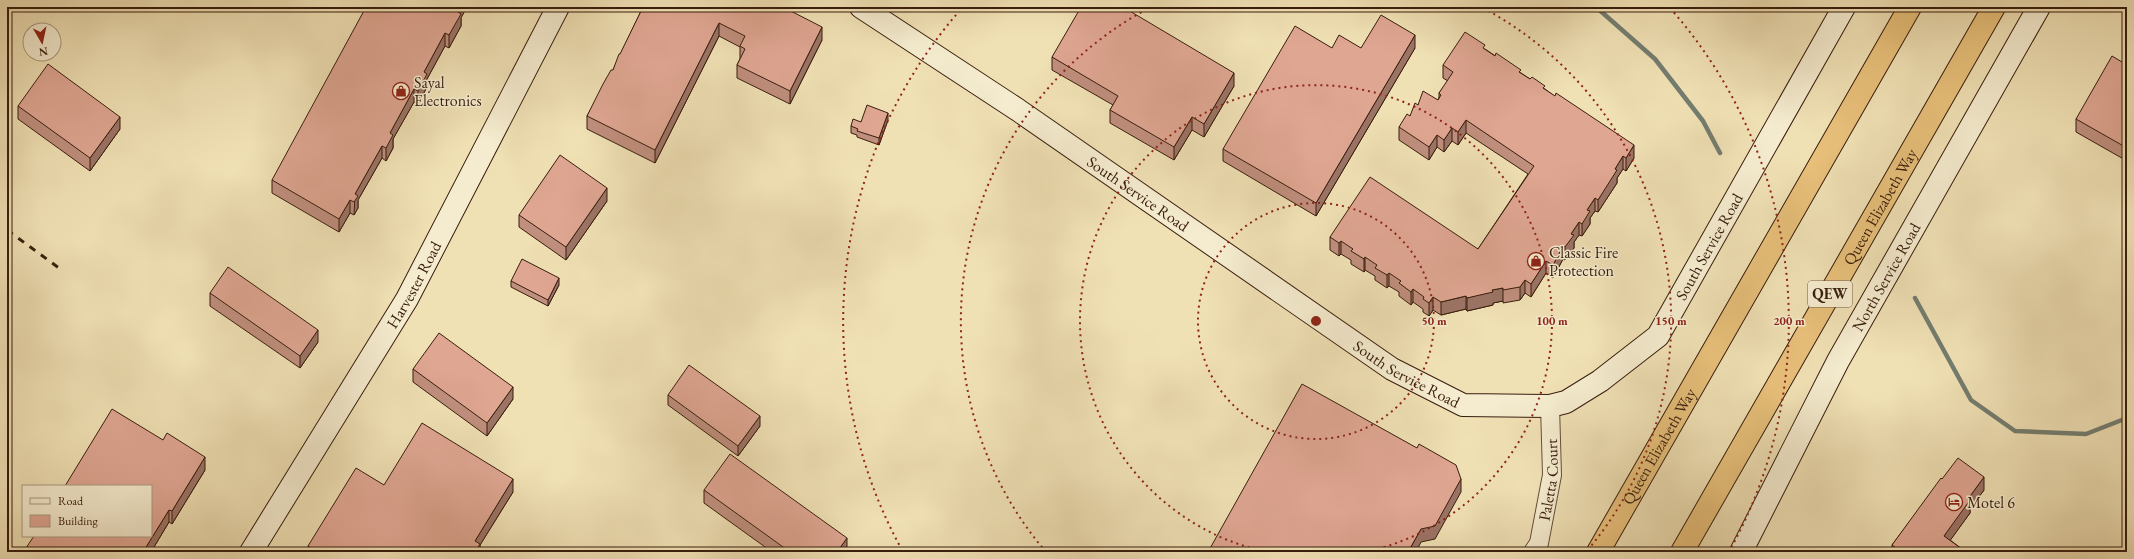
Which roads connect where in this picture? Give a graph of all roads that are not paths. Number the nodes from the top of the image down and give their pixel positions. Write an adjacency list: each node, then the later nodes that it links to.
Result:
1 (558, 7): 8 (street, Harvester Road)
2 (861, 7): 7 (street, South Service Road)
3 (1844, 7): 7 (street, South Service Road)
4 (1910, 7): 10 (highway, Queen Elizabeth Way)
5 (1994, 7): 11 (highway, Queen Elizabeth Way / QEW)
6 (2039, 7): 12 (street, North Service Road)
7 (1550, 406): 9 (street, Paletta Court)
8 (251, 552)
9 (1533, 552)
10 (1598, 552)
11 (1682, 552)
12 (1741, 552)

